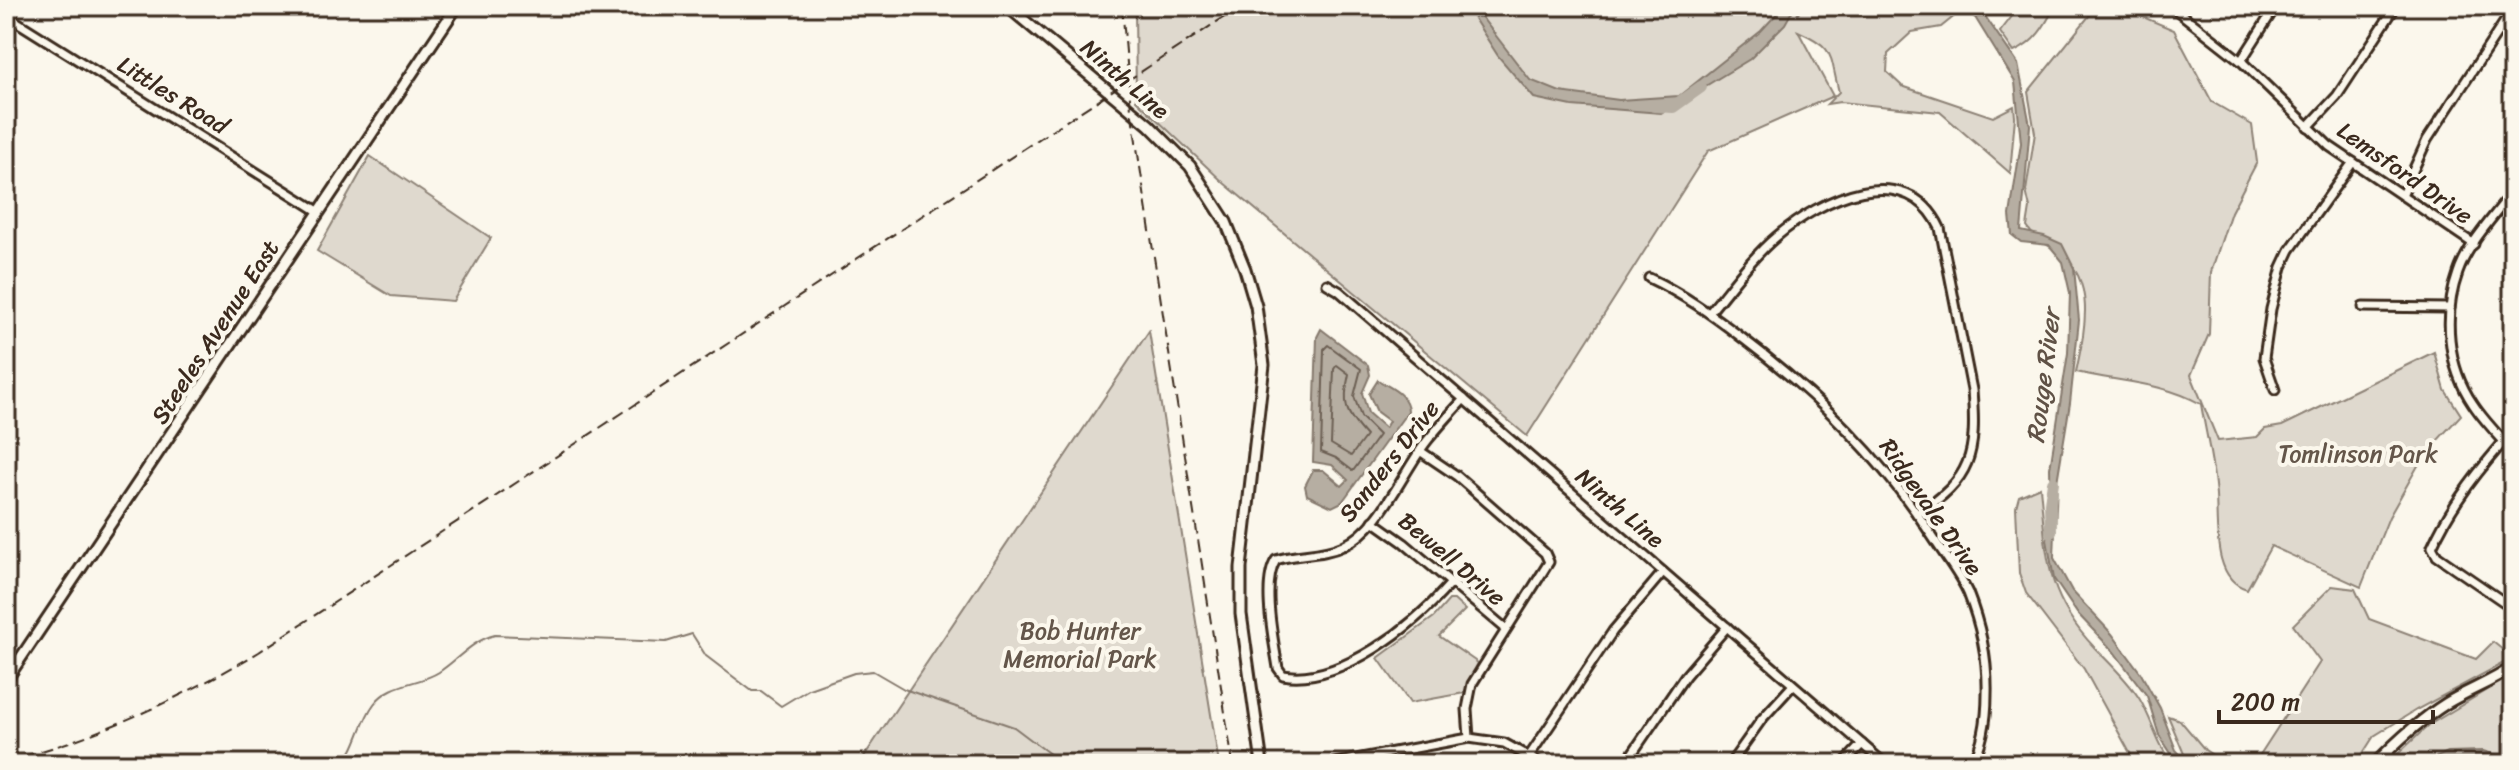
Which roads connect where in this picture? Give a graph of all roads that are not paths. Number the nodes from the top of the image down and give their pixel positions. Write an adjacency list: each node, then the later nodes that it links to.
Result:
1 (457, 6): 15 (main road, Steeles Avenue East)
2 (1007, 6): 41 (main road, Ninth Line)
3 (2171, 6): 8 (street, Lemsford Drive)
4 (2187, 6): 8 (street)
5 (2276, 6): 10 (street)
6 (2396, 6): 11 (street)
7 (2513, 9): 14 (street)
8 (2182, 14): 10 (street, Lemsford Drive)
9 (6, 15): 15 (street, Littles Road)
10 (2241, 61): 11 (street, Lemsford Drive)
11 (2308, 127): 12 (street, Lemsford Drive)
12 (2353, 162): 14 (street, Lemsford Drive); 22 (street)
13 (2513, 191): 16 (street)
14 (2402, 195): 16 (street, Lemsford Drive)
15 (318, 211): 36 (main road, Steeles Avenue East)
16 (2474, 244): 20 (street)
17 (1649, 278): 21 (street, Ridgevale Drive)
18 (1327, 284): 23 (street, Ninth Line)
19 (2363, 307): 20 (street)
20 (2450, 308): 25 (street)
21 (1710, 312): 28 (street, Ridgevale Drive); 28 (street)
22 (2275, 390)
23 (1464, 399): 26 (street, Sanders Drive); 30 (street, Ninth Line)
24 (2513, 431): 25 (street)
25 (2504, 441): 27 (street); 32 (street)
26 (1420, 451): 29 (street, Sanders Drive); 34 (street)
27 (2513, 451)
28 (1917, 514): 49 (street, Ridgevale Drive)
29 (1373, 521): 31 (street, Bewell Drive); 31 (street, Sanders Drive)
30 (1663, 572): 33 (street, Ninth Line); 40 (street)
31 (1450, 584): 34 (street, Bewell Drive)
32 (2504, 602)
33 (1727, 627): 37 (street, Ninth Line); 45 (street)
34 (1506, 629): 38 (street)
35 (2513, 667): 50 (main road)
36 (6, 680)
37 (1793, 685): 39 (street, Ninth Line); 46 (street)
38 (1469, 738): 40 (street); 42 (street)
39 (1862, 744): 47 (street); 48 (street, Ninth Line)
40 (1529, 756): 43 (street); 44 (street)
41 (1262, 764)
42 (1329, 764)
43 (1524, 764)
44 (1542, 764)
45 (1625, 764)
46 (1730, 764)
47 (1843, 764)
48 (1885, 764)
49 (1972, 764)
50 (2375, 764)

